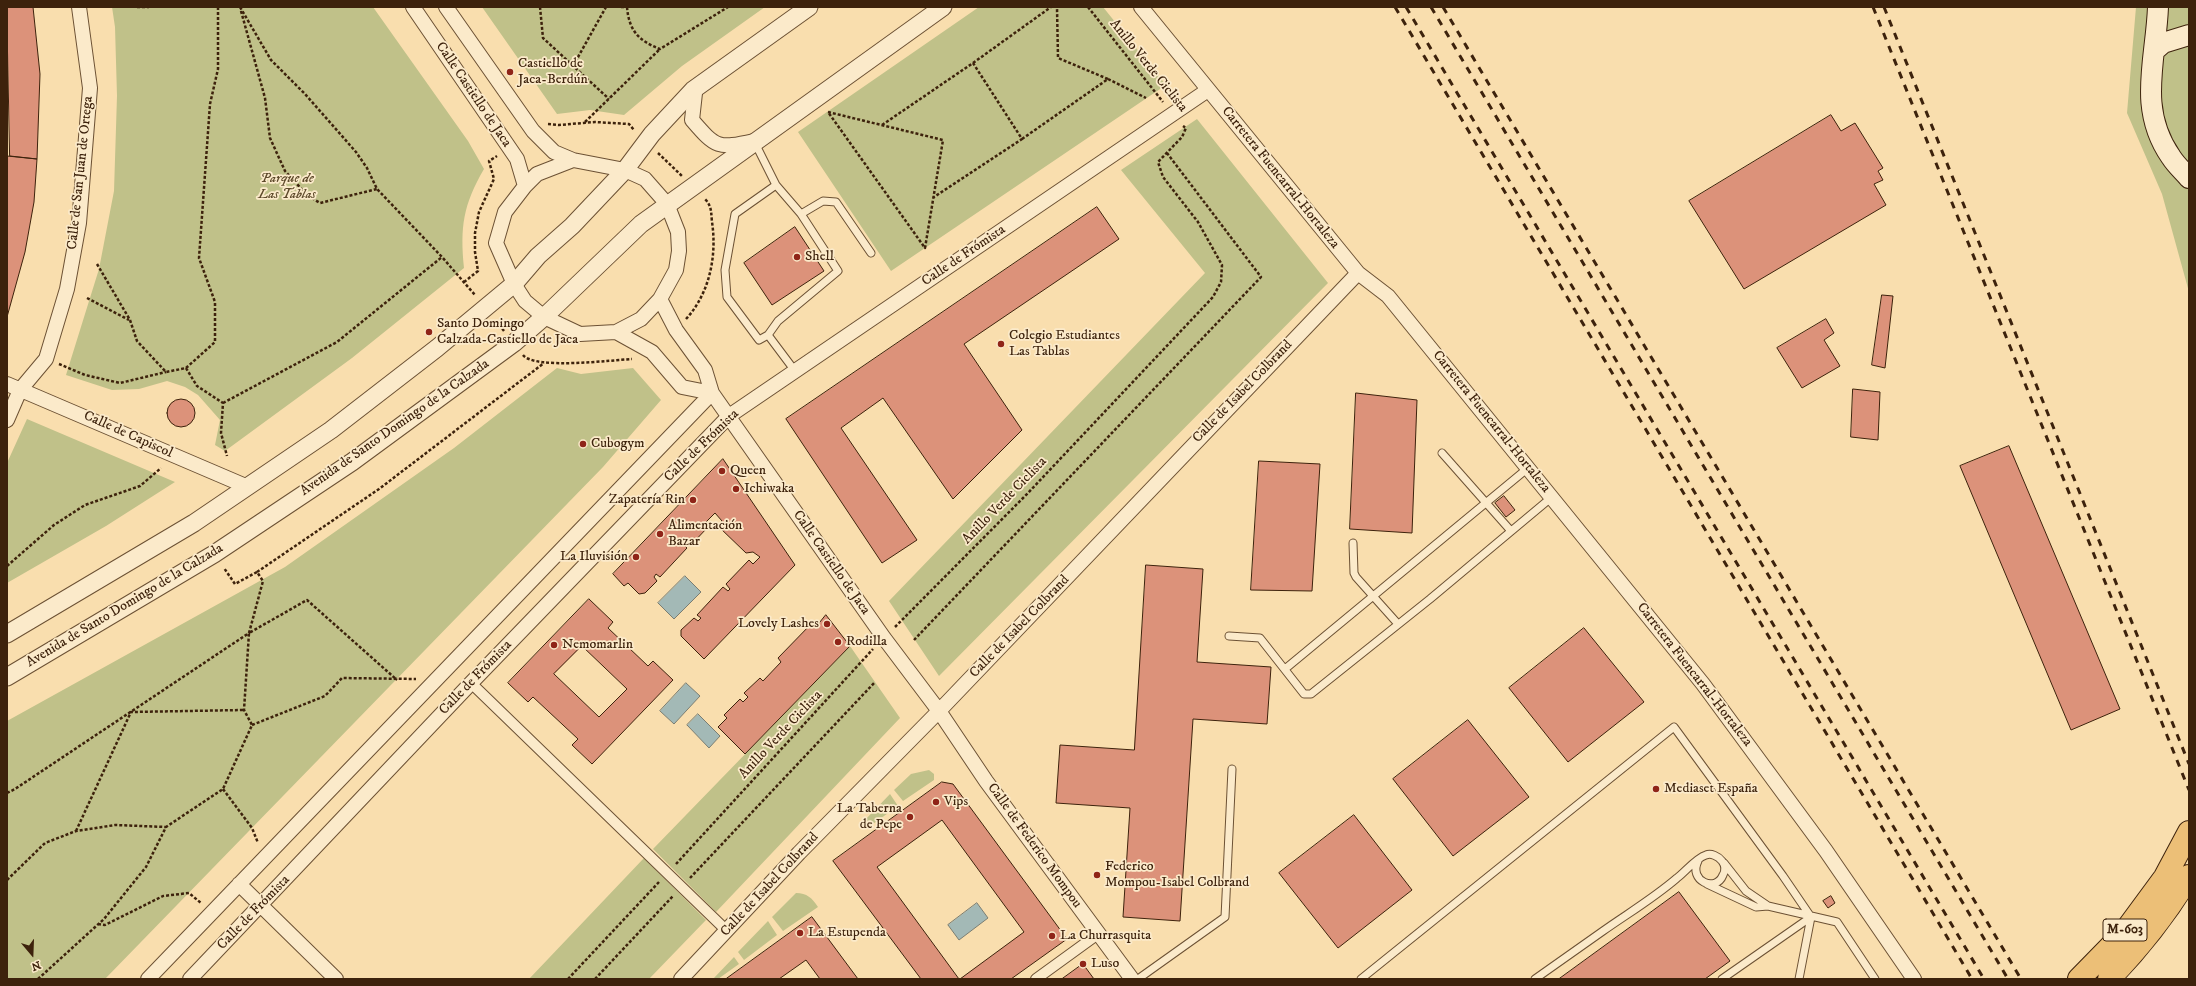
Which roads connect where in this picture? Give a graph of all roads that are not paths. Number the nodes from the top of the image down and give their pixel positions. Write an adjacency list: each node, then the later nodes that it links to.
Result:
1 (79, 7): 29 (street, Calle de San Juan de Ortega)
2 (413, 7): 17 (street, Calle Castiello de Jaca)
3 (446, 7): 13 (street, Calle Castiello de Jaca)
4 (809, 7): 10 (street)
5 (942, 7): 12 (street, Avenida de Santo Domingo de la Calzada)
6 (1141, 7): 11 (street, Carretera Fuencarral-Hortaleza)
7 (2158, 7): 9 (main road)
8 (2189, 35): 9 (main road)
9 (2154, 51): 15 (main road)
10 (693, 90): 12 (street, Avenida de Santo Domingo de la Calzada); 14 (street)
11 (1208, 90): 21 (street, Carretera Fuencarral-Hortaleza); 27 (street, Calle de Frómista)
12 (754, 140): 16 (lane); 18 (street, Avenida de Santo Domingo de la Calzada)
13 (573, 160): 14 (street, Calle Castiello de Jaca); 17 (street, Calle Castiello de Jaca)
14 (625, 170): 18 (street, Calle Castiello de Jaca); 22 (street)
15 (2189, 178)
16 (776, 185): 19 (lane); 26 (lane)
17 (525, 186): 22 (street, Calle Castiello de Jaca)
18 (667, 204): 23 (street, Calle Castiello de Jaca); 24 (street, Avenida de Santo Domingo de la Calzada)
19 (801, 214): 20 (lane); 26 (lane)
20 (871, 253)
21 (1358, 273): 34 (street, Carretera Fuencarral-Hortaleza); 47 (street, Calle de Isabel Colbrand)
22 (514, 284): 24 (street, Calle Castiello de Jaca); 35 (street)
23 (660, 299): 25 (street, Calle Castiello de Jaca); 30 (street, Calle Castiello de Jaca)
24 (544, 317): 25 (street, Calle Castiello de Jaca); 45 (street, Avenida de Santo Domingo de la Calzada)
25 (616, 332): 30 (street)
26 (768, 335): 27 (lane)
27 (795, 372): 31 (street, Calle de Frómista)
28 (7, 384): 29 (street, Calle de Capiscol)
29 (20, 390): 32 (street, Calle de San Juan de Ortega); 35 (street, Calle de Capiscol)
30 (712, 393): 31 (street, Calle Castiello de Jaca); 55 (street, Calle de Frómista)
31 (729, 416): 46 (street, Calle de Frómista); 47 (street, Calle Castiello de Jaca)
32 (7, 420)
33 (1442, 453): 37 (lane)
34 (1528, 468): 36 (street, Carretera Fuencarral-Hortaleza); 37 (lane)
35 (248, 487): 42 (street)
36 (1552, 498): 38 (lane); 74 (street, Carretera Fuencarral-Hortaleza)
37 (1486, 503): 38 (lane); 40 (lane)
38 (1511, 531): 41 (lane)
39 (1353, 543): 40 (lane)
40 (1372, 596): 41 (lane); 44 (lane)
41 (1398, 624): 44 (lane)
42 (7, 634)
43 (1229, 636): 44 (lane)
44 (1284, 669)
45 (7, 676)
46 (471, 683): 58 (street, Calle de Frómista); 60 (street)
47 (939, 711): 60 (street, Calle de Isabel Colbrand); 61 (street, Calle de Federico Mompou)
48 (1232, 769): 68 (lane)
49 (2189, 832): 75 (highway, M-603)
50 (1698, 861): 51 (lane); 52 (lane); 54 (lane)
51 (1723, 862): 56 (lane); 57 (lane)
52 (1696, 874): 54 (lane); 56 (lane)
53 (2189, 876): 76 (highway, M-603)
54 (1676, 879): 70 (lane)
55 (239, 884): 58 (street); 62 (street, Calle de Frómista)
56 (1707, 884): 57 (lane)
57 (1768, 906): 59 (lane)
58 (260, 907): 63 (street, Calle de Frómista); 64 (street)
59 (1811, 917): 69 (lane); 71 (lane); 72 (lane); 73 (lane)
60 (727, 931): 65 (street, Calle de Isabel Colbrand)
61 (1098, 934): 66 (street); 67 (street, Calle de Federico Mompou)
62 (148, 979)
63 (190, 979)
64 (336, 979)
65 (681, 979)
66 (1036, 979)
67 (1132, 979)
68 (1138, 979)
69 (1360, 979)
70 (1535, 979)
71 (1722, 979)
72 (1798, 979)
73 (1875, 979)
74 (1914, 979)
75 (2079, 979)
76 (2108, 979)

